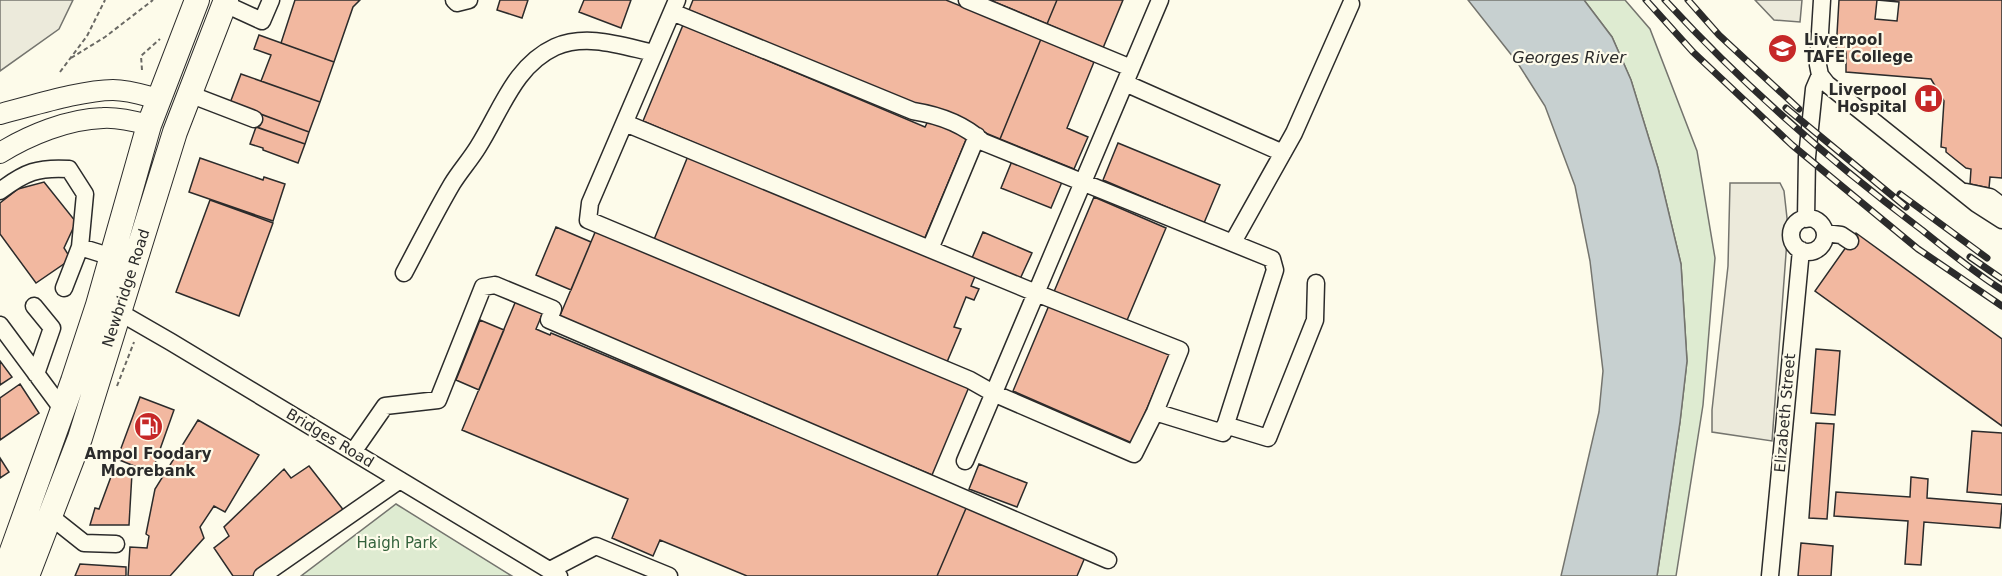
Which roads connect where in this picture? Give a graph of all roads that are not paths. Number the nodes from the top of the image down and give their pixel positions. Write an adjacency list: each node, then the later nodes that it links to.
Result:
1 (197, 0): 15 (highway, Newbridge Road)
2 (271, 0): 8 (street)
3 (454, 0): 4 (street)
4 (469, 0)
5 (967, 0): 13 (street)
6 (1160, 0): 13 (street)
7 (1822, 0): 12 (street)
8 (225, 2): 14 (highway, Newbridge Road)
9 (1351, 4): 25 (street)
10 (674, 6): 11 (street); 22 (street)
11 (654, 53): 18 (street); 39 (street)
12 (1820, 75): 28 (street); 30 (street)
13 (1128, 76): 25 (street); 26 (street)
14 (189, 94): 17 (street); 20 (highway, Newbridge Road)
15 (159, 99): 16 (main road); 19 (highway, Newbridge Road); 20 (highway)
16 (0, 114)
17 (254, 119)
18 (625, 123): 36 (street); 47 (street)
19 (149, 125): 20 (highway); 21 (main road); 38 (highway, Newbridge Road)
20 (177, 127): 44 (highway, Newbridge Road)
21 (47, 129): 23 (main road); 24 (main road)
22 (977, 136): 26 (street); 36 (street)
23 (0, 138)
24 (0, 153)
25 (1283, 153): 34 (street)
26 (1083, 181): 34 (street); 42 (street)
27 (0, 191): 35 (street)
28 (1962, 191): 29 (street); 31 (street)
29 (2002, 206)
30 (1806, 219): 32 (street); 37 (street)
31 (2002, 220)
32 (1825, 233): 33 (street); 37 (street)
33 (1850, 241)
34 (1233, 242): 50 (street)
35 (80, 247): 38 (street); 41 (street)
36 (930, 249): 42 (street)
37 (1801, 250): 61 (street, Elizabeth Street)
38 (112, 257): 44 (highway, Newbridge Road)
39 (404, 273)
40 (1316, 283): 50 (street)
41 (64, 288)
42 (1036, 293): 47 (street); 49 (street)
43 (34, 306): 46 (street)
44 (109, 308): 48 (highway, Newbridge Road); 51 (street, Bridges Road); 54 (highway, Newbridge Road)
45 (0, 325): 46 (street)
46 (36, 374): 48 (street)
47 (993, 393): 49 (street); 52 (street)
48 (63, 410): 57 (highway, Newbridge Road)
49 (1155, 412): 50 (street)
50 (1225, 425)
51 (353, 452): 53 (street, Bridges Road); 56 (street)
52 (965, 461)
53 (399, 480): 58 (street, Bridges Road); 59 (street)
54 (50, 516): 55 (street); 57 (highway, Newbridge Road)
55 (116, 544)
56 (1108, 560)
57 (9, 570)
58 (554, 573): 60 (street)
59 (262, 576)
60 (669, 576)
61 (1770, 576)

